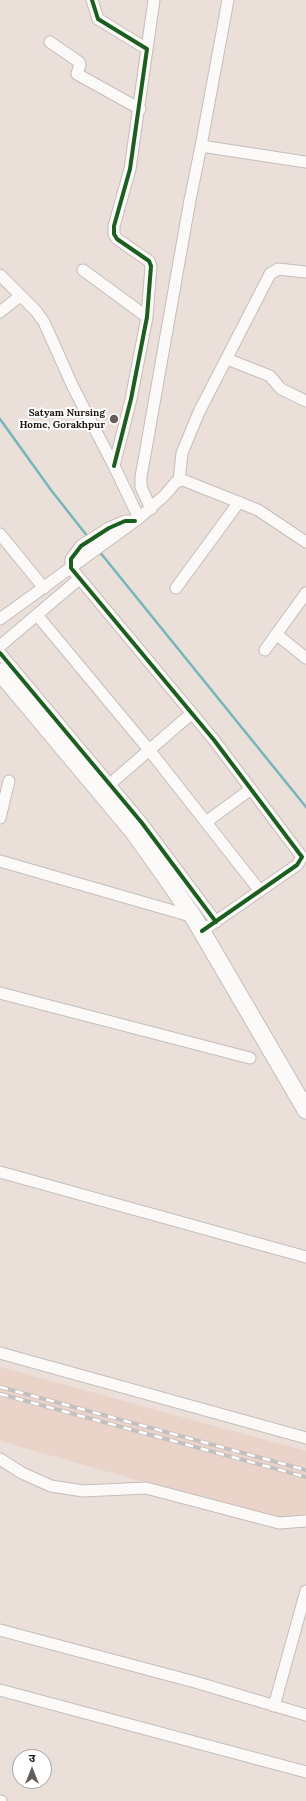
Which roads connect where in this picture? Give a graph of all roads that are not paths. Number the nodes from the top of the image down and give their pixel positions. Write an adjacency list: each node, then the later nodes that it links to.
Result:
1 (92, 0): 5 (street)
2 (154, 0): 5 (street)
3 (228, 0): 7 (street)
4 (50, 42): 6 (street)
5 (147, 49): 6 (street)
6 (140, 109): 14 (street)
7 (201, 146): 8 (street); 20 (street)
8 (306, 162)
9 (83, 270): 14 (street)
10 (306, 272): 15 (street)
11 (0, 275): 12 (street)
12 (20, 296): 13 (street); 17 (street)
13 (0, 312)
14 (147, 317): 17 (street)
15 (227, 359): 16 (street); 18 (street)
16 (306, 401)
17 (114, 466): 21 (street)
18 (179, 481): 19 (street); 20 (street)
19 (239, 502): 23 (street); 27 (street)
20 (151, 509): 21 (street)
21 (137, 520): 24 (street); 24 (street)
22 (0, 534): 26 (street)
23 (306, 542)
24 (71, 568): 25 (street); 26 (street)
25 (80, 579): 29 (street); 37 (street)
26 (44, 588): 30 (street)
27 (176, 588)
28 (306, 593): 31 (street)
29 (37, 615): 32 (street); 39 (street)
30 (0, 619)
31 (276, 634): 33 (street); 35 (street)
32 (0, 646)
33 (265, 650)
34 (0, 653): 38 (street)
35 (305, 656)
36 (0, 672): 38 (highway)
37 (192, 713): 39 (street); 42 (street)
38 (47, 719): 41 (street); 47 (highway)
39 (150, 751): 41 (street); 44 (street)
40 (9, 781): 43 (street)
41 (110, 784): 47 (street)
42 (251, 789): 44 (street); 46 (street)
43 (0, 818)
44 (206, 822): 46 (street)
45 (0, 861): 47 (street)
46 (260, 891): 47 (street)
47 (204, 924): 50 (highway)
48 (0, 993): 49 (street)
49 (250, 1058)
50 (304, 1103)
51 (0, 1172): 52 (street)
52 (306, 1257)
53 (0, 1353): 54 (street)
54 (306, 1438)
55 (0, 1459): 56 (street)
56 (306, 1521)
57 (306, 1591): 60 (street)
58 (0, 1630): 60 (street)
59 (0, 1690): 62 (street)
60 (274, 1706): 61 (street)
61 (306, 1714)
62 (306, 1772)

